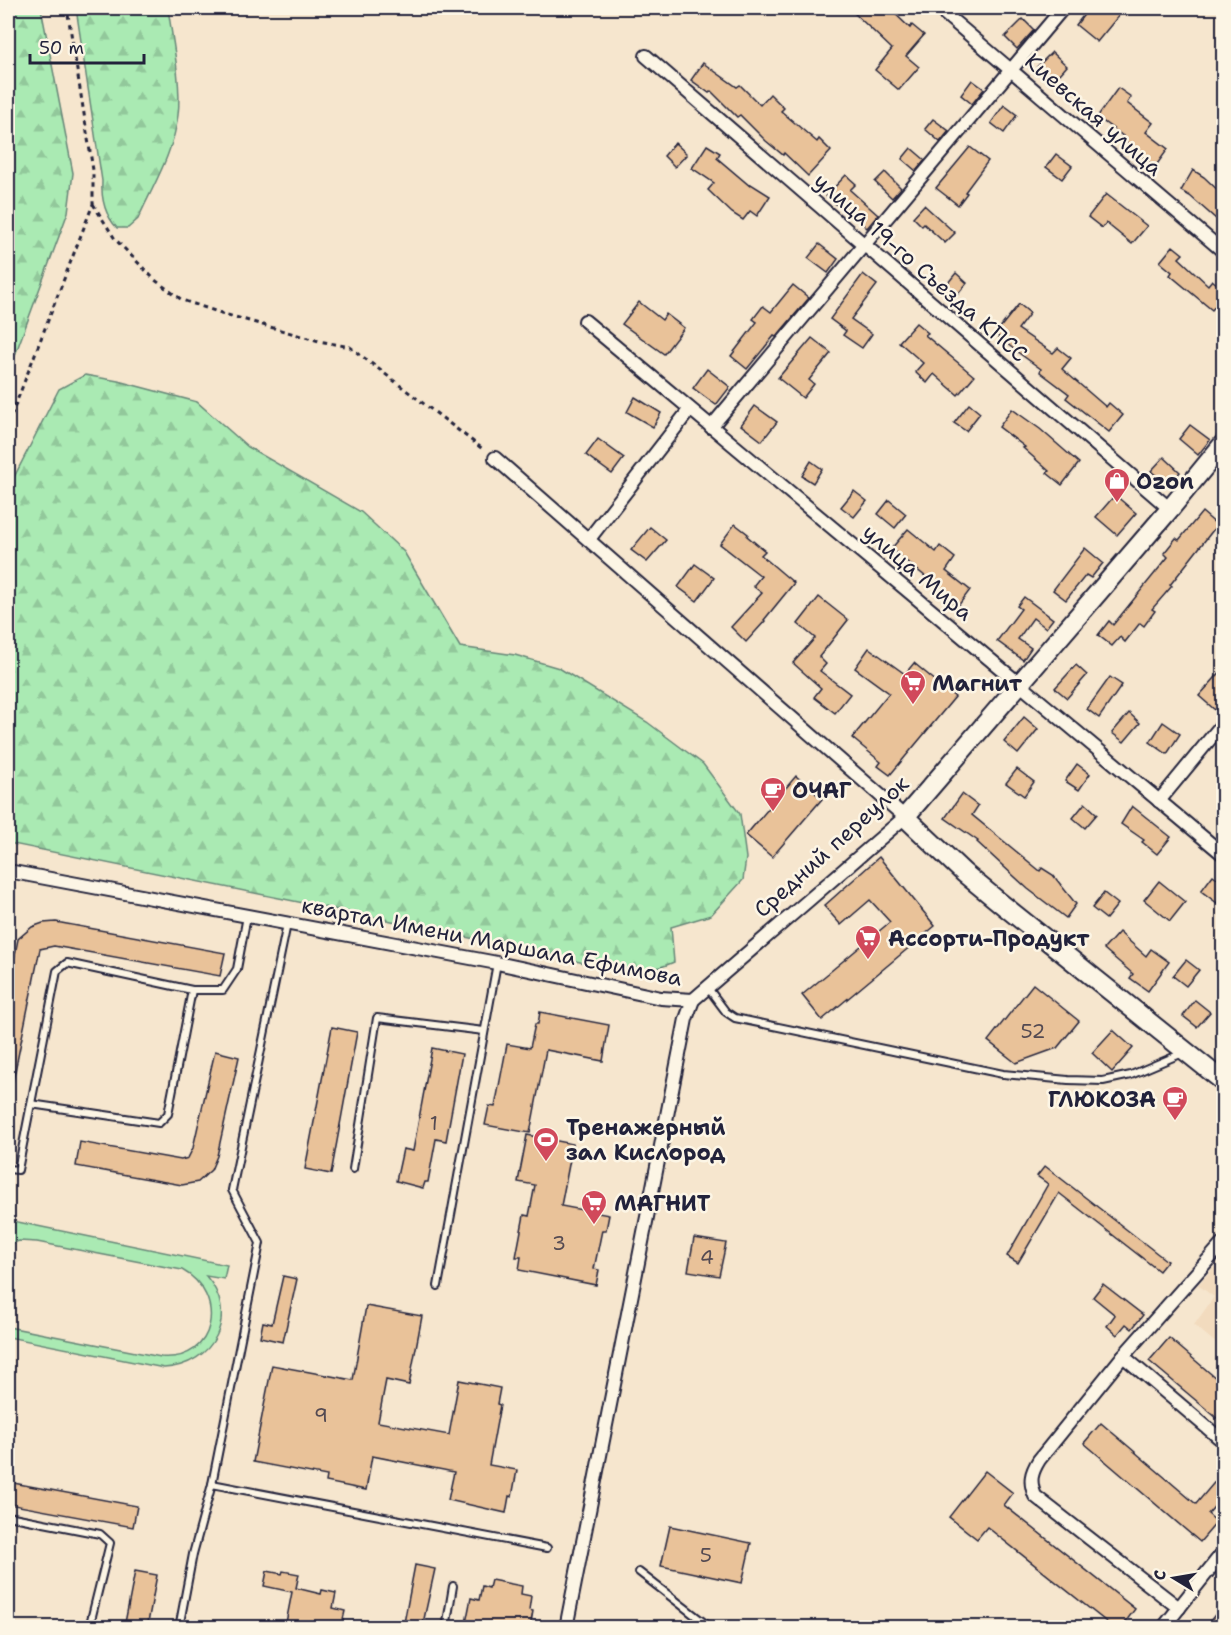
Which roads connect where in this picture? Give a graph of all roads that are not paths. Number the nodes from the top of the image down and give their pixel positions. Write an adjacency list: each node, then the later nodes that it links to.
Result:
1 (938, 8): 4 (street, Киевская улица)
2 (1063, 8): 4 (street)
3 (646, 56): 5 (street, улица 19-го Съезда КПСС)
4 (1011, 70): 5 (street); 6 (street, Киевская улица)
5 (864, 246): 9 (street); 12 (street, улица 19-го Съезда КПСС)
6 (1224, 252)
7 (585, 321): 8 (street, улица Мира)
8 (690, 409): 9 (street, улица Мира); 13 (street)
9 (711, 427): 14 (street, улица Мира)
10 (1224, 443): 12 (street, Средний переулок)
11 (495, 458): 13 (street)
12 (1170, 509): 14 (street, Средний переулок)
13 (589, 539): 17 (street)
14 (1020, 685): 16 (street, улица Мира); 17 (street, Средний переулок)
15 (1224, 722): 16 (street)
16 (1159, 801): 18 (street, улица Мира)
17 (904, 817): 23 (street, Средний переулок); 27 (street)
18 (1224, 855)
19 (8, 871): 20 (street, квартал Имени Маршала Ефимова)
20 (247, 916): 21 (street, квартал Имени Маршала Ефимова); 24 (lane)
21 (287, 924): 22 (street, квартал Имени Маршала Ефимова); 36 (lane)
22 (497, 963): 25 (street, квартал Имени Маршала Ефимова); 26 (lane)
23 (708, 987): 25 (street, Средний переулок); 27 (lane)
24 (192, 990): 29 (lane); 29 (lane)
25 (693, 1000): 46 (street, квартал Имени Маршала Ефимова)
26 (484, 1031): 31 (lane); 33 (lane)
27 (1186, 1052): 28 (street)
28 (1224, 1082)
29 (31, 1104): 30 (lane)
30 (8, 1169)
31 (353, 1169)
32 (1224, 1242): 34 (street)
33 (438, 1286)
34 (1123, 1356): 35 (street); 42 (street)
35 (1224, 1442)
36 (212, 1484): 38 (lane); 44 (lane)
37 (8, 1516): 43 (lane)
38 (548, 1548)
39 (1224, 1551): 42 (street)
40 (639, 1572): 47 (lane)
41 (453, 1586): 45 (lane)
42 (1179, 1608): 48 (street)
43 (89, 1628)
44 (179, 1628)
45 (446, 1628)
46 (566, 1628)
47 (711, 1628)
48 (1163, 1628)

